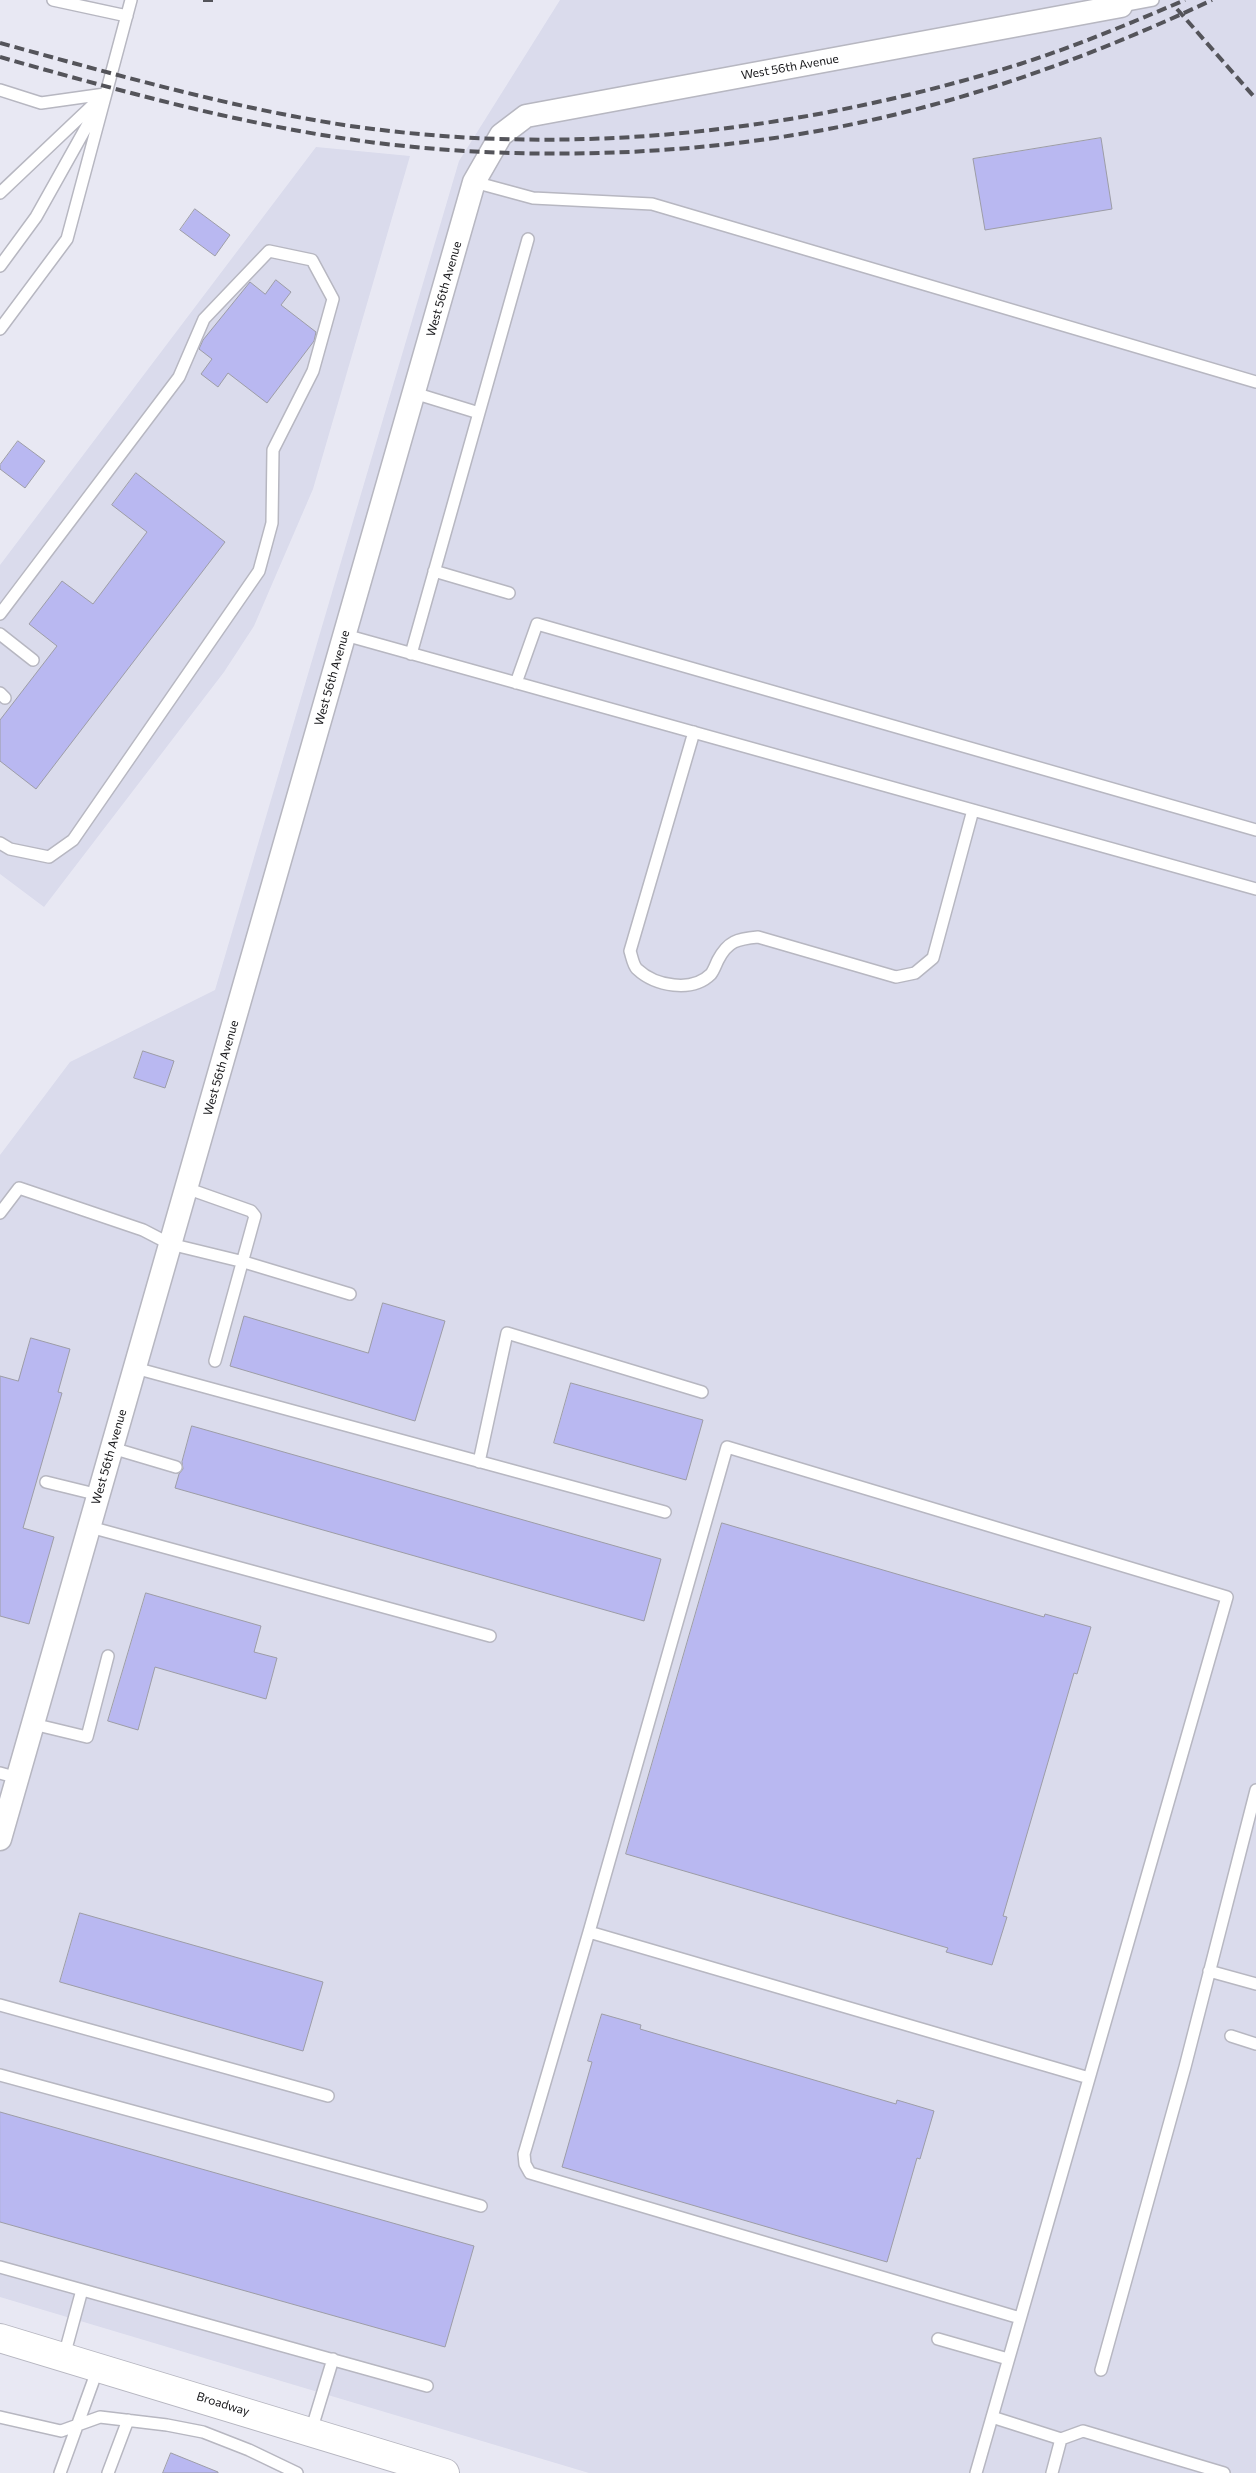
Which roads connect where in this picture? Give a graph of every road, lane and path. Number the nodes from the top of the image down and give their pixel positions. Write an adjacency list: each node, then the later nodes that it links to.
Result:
1 (53, 0): 5 (lane)
2 (131, 0): 5 (lane)
3 (1153, 0): 4 (lane)
4 (1121, 6): 8 (street, West 56th Avenue)
5 (127, 16): 7 (lane)
6 (0, 90): 7 (lane)
7 (105, 94): 9 (lane); 11 (lane); 12 (lane)
8 (474, 182): 13 (lane); 14 (street, West 56th Avenue)
9 (0, 193)
10 (528, 239): 15 (lane)
11 (0, 266)
12 (0, 329)
13 (1256, 382)
14 (414, 393): 15 (lane); 20 (street, West 56th Avenue)
15 (479, 412): 16 (lane)
16 (434, 571): 17 (lane); 21 (lane)
17 (509, 592)
18 (0, 614): 27 (lane)
19 (0, 634): 22 (lane)
20 (344, 635): 21 (lane); 29 (street, West 56th Avenue)
21 (411, 654): 23 (lane)
22 (33, 660)
23 (516, 683): 24 (lane); 26 (lane)
24 (694, 732): 25 (lane); 25 (lane)
25 (973, 810): 28 (lane)
26 (1256, 830)
27 (0, 844)
28 (1256, 889)
29 (186, 1188): 31 (street, West 56th Avenue); 32 (lane)
30 (0, 1212): 31 (lane)
31 (170, 1244): 32 (lane); 35 (street, West 56th Avenue)
32 (244, 1262): 33 (lane); 34 (lane)
33 (350, 1294)
34 (215, 1361)
35 (135, 1368): 37 (street, West 56th Avenue); 38 (lane)
36 (702, 1392): 38 (lane)
37 (112, 1448): 39 (lane); 41 (street, West 56th Avenue)
38 (480, 1462): 42 (lane)
39 (176, 1467)
40 (46, 1482): 41 (lane)
41 (99, 1495): 43 (street, West 56th Avenue)
42 (665, 1512)
43 (90, 1526): 44 (lane); 46 (street, West 56th Avenue)
44 (490, 1636)
45 (108, 1656): 46 (lane)
46 (33, 1724): 47 (street, West 56th Avenue)
47 (9, 1776): 49 (street, West 56th Avenue)
48 (1256, 1790): 51 (lane)
49 (0, 1839)
50 (589, 1932): 57 (lane); 57 (lane); 62 (lane)
51 (1209, 1971): 52 (lane); 69 (lane)
52 (1256, 1984)
53 (0, 2005): 58 (lane)
54 (1231, 2036): 55 (lane)
55 (1256, 2044)
56 (0, 2075): 59 (lane)
57 (1089, 2078): 62 (lane)
58 (328, 2096)
59 (481, 2206)
60 (0, 2267): 61 (lane)
61 (82, 2290): 65 (lane); 66 (lane)
62 (1020, 2318): 67 (lane)
63 (0, 2338): 65 (street, Broadway)
64 (938, 2339): 67 (lane)
65 (64, 2356): 68 (street, Broadway)
66 (333, 2359): 70 (lane); 75 (lane)
67 (1008, 2359): 72 (lane)
68 (99, 2367): 74 (lane); 75 (street, Broadway)
69 (1100, 2370)
70 (427, 2386)
71 (0, 2417): 74 (lane)
72 (992, 2417): 76 (lane); 81 (lane)
73 (128, 2420): 74 (lane); 78 (lane); 79 (lane)
74 (75, 2426): 77 (lane)
75 (311, 2432): 80 (street, Broadway)
76 (1061, 2439): 82 (lane); 83 (lane)
77 (60, 2473)
78 (108, 2473)
79 (297, 2473)
80 (445, 2473)
81 (976, 2473)
82 (1052, 2473)
83 (1224, 2473)

